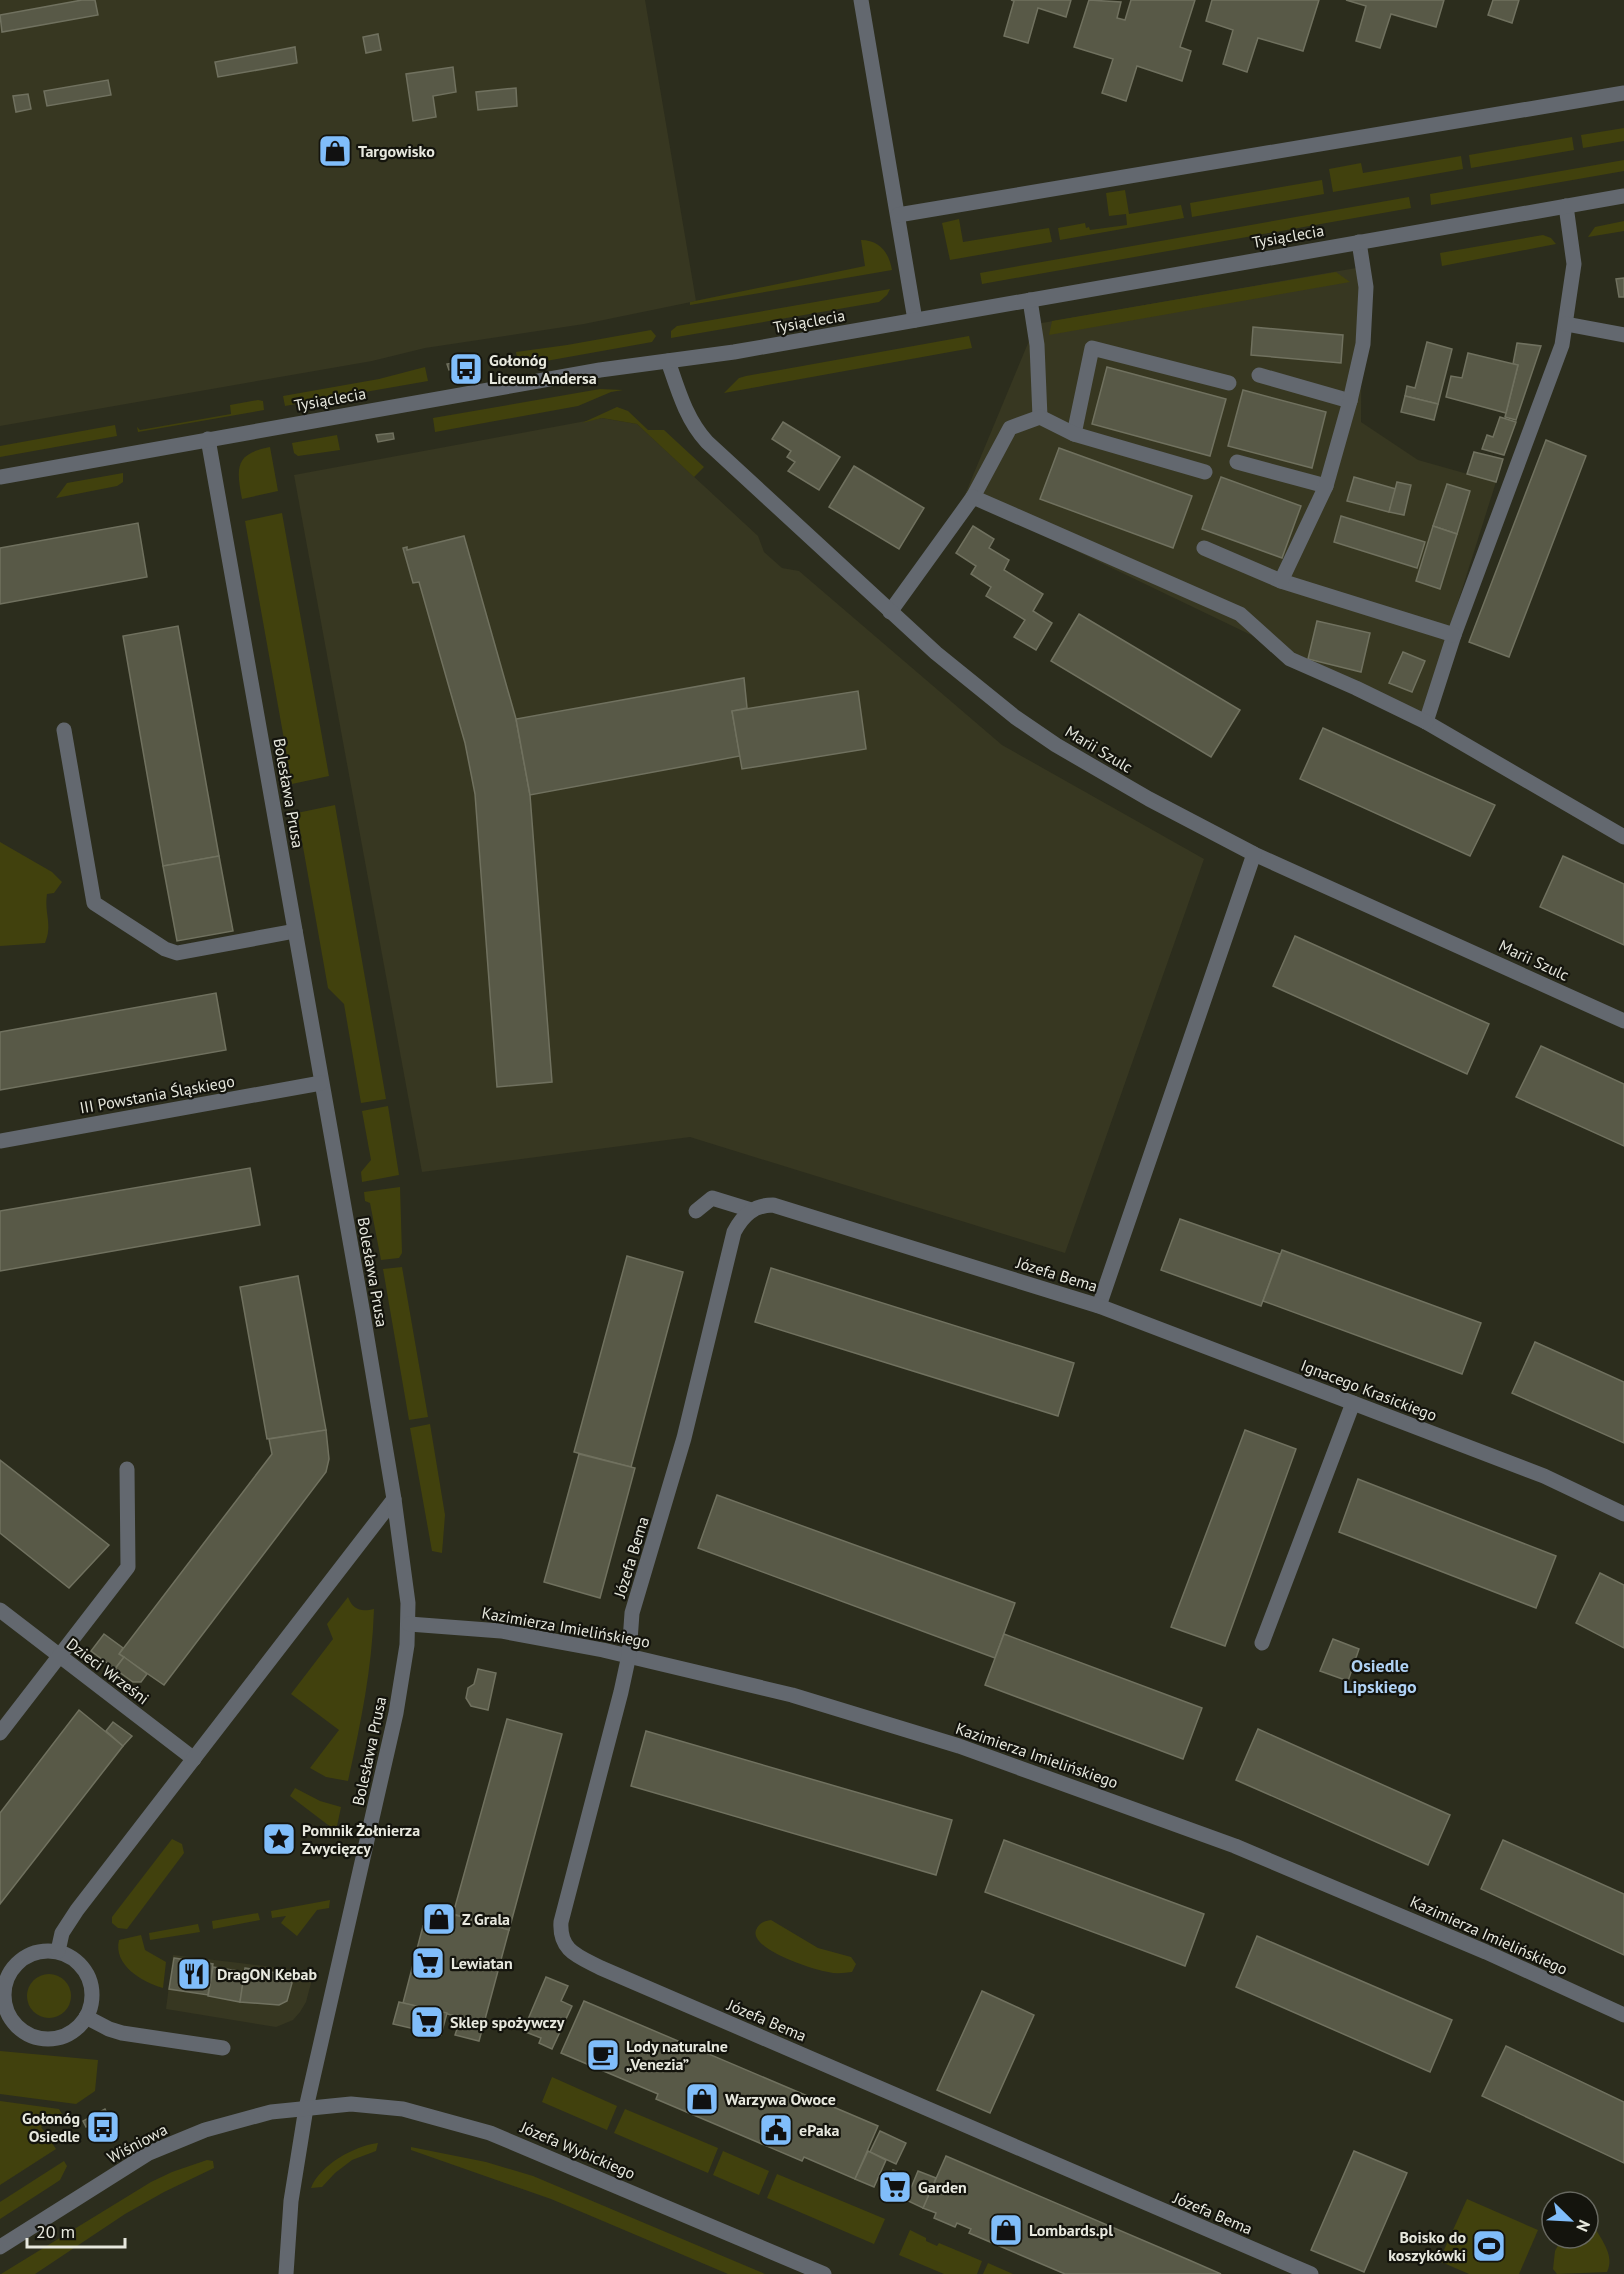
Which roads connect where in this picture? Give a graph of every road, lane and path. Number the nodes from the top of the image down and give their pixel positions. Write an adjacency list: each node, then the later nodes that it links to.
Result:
1 (861, 0): 5 (street)
2 (1624, 93): 5 (street)
3 (1624, 196): 4 (street, Tysiąclecia)
4 (1566, 206): 6 (street, Tysiąclecia); 9 (street)
5 (898, 215): 8 (street)
6 (1359, 242): 7 (street, Tysiąclecia); 14 (street)
7 (1030, 300): 8 (street, Tysiąclecia); 15 (street)
8 (915, 320): 11 (street, Tysiąclecia)
9 (1566, 324): 10 (street); 26 (street)
10 (1624, 335)
11 (668, 361): 17 (street, Tysiąclecia); 25 (street, Marii Szulc)
12 (1259, 375): 14 (street)
13 (1229, 383): 16 (street)
14 (1350, 401): 21 (street)
15 (1040, 417): 16 (street); 22 (street)
16 (1074, 434): 19 (street)
17 (208, 439): 20 (street, Tysiąclecia); 31 (street, Bolesława Prusa)
18 (1237, 462): 21 (street)
19 (1205, 472)
20 (0, 477)
21 (1326, 486): 24 (street)
22 (973, 497): 25 (street); 27 (street)
23 (1204, 548): 24 (street)
24 (1281, 581): 26 (street)
25 (890, 612): 30 (street, Marii Szulc)
26 (1454, 635): 27 (street)
27 (1426, 722): 29 (street)
28 (64, 730): 31 (street)
29 (1624, 837)
30 (1254, 854): 32 (street, Marii Szulc); 37 (street, Józefa Bema)
31 (295, 931): 33 (street, Bolesława Prusa)
32 (1624, 1021)
33 (321, 1083): 34 (street, III Powstania Śląskiego); 40 (street, Bolesława Prusa)
34 (0, 1141)
35 (751, 1210): 36 (street); 37 (street, Józefa Bema); 45 (street, Józefa Bema)
36 (696, 1211)
37 (1099, 1306): 38 (street, Ignacego Krasickiego)
38 (1353, 1403): 41 (street, Ignacego Krasickiego); 44 (street)
39 (127, 1469): 46 (street)
40 (394, 1499): 43 (street, Bolesława Prusa); 48 (street)
41 (1624, 1514)
42 (0, 1610): 46 (street, Dzieci Wrześni)
43 (409, 1624): 45 (street, Kazimierza Imielińskiego); 54 (street, Bolesława Prusa)
44 (1263, 1643)
45 (628, 1656): 51 (street, Kazimierza Imielińskiego); 58 (street, Józefa Bema)
46 (60, 1657): 47 (street); 48 (street, Dzieci Wrześni)
47 (0, 1733)
48 (194, 1759): 49 (street)
49 (58, 1951): 50 (street); 52 (street)
50 (3, 2008): 52 (street)
51 (1624, 2015)
52 (86, 2017): 53 (street)
53 (223, 2049)
54 (306, 2108): 55 (street, Wiśniowa); 56 (street, Bolesława Prusa); 57 (street, Józefa Wybickiego)
55 (0, 2247)
56 (286, 2274)
57 (824, 2274)
58 (1311, 2274)

